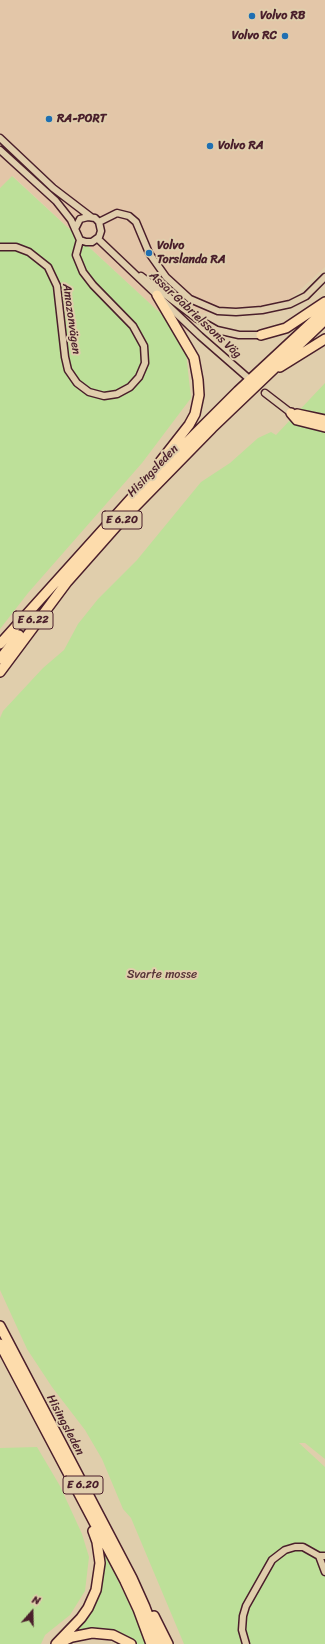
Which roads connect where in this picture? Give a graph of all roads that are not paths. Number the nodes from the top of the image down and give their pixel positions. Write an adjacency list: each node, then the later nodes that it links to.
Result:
1 (0, 138): 3 (street)
2 (0, 150): 5 (street)
3 (91, 217): 4 (street); 5 (street)
4 (99, 222): 6 (street); 10 (street)
5 (76, 229): 7 (street)
6 (98, 239): 7 (street); 9 (street, Assar Gabrielssons Väg)
7 (80, 240): 8 (street, Amazonvägen)
8 (0, 247)
9 (129, 269): 11 (street, Assar Gabrielssons Väg); 15 (street, Assar Gabrielssons Väg)
10 (325, 277)
11 (157, 295): 17 (street, Assar Gabrielssons Väg); 23 (highway)
12 (325, 302): 15 (highway)
13 (325, 310): 23 (highway, Hisingsleden / E 6.20)
14 (325, 320): 18 (highway, Hisingsleden / E 6.20)
15 (261, 335)
16 (325, 339): 18 (highway)
17 (247, 377)
18 (264, 378): 24 (highway, Hisingsleden / E 6.20)
19 (265, 393): 20 (street)
20 (291, 413): 21 (highway); 22 (highway)
21 (325, 420)
22 (325, 427)
23 (148, 482): 25 (highway, Hisingsleden / E 6.20)
24 (67, 582): 28 (highway, E 6.22); 29 (highway, Hisingsleden / E 6.20)
25 (19, 621): 26 (highway, Hisingsleden / E 6.20); 27 (highway, E 6.22)
26 (0, 644)
27 (0, 651)
28 (0, 659)
29 (0, 672)
30 (0, 1326): 33 (highway, Hisingsleden / E 6.20)
31 (0, 1344): 32 (highway, Hisingsleden / E 6.20)
32 (89, 1513): 36 (highway, E 6.20); 38 (highway, Hisingsleden / E 6.20)
33 (117, 1550): 39 (highway, Hisingsleden / E 6.20); 40 (highway, E 6.20)
34 (322, 1556): 35 (street); 41 (street)
35 (325, 1572)
36 (57, 1644): 37 (highway, E 6.20)
37 (131, 1644)
38 (151, 1644)
39 (159, 1644)
40 (168, 1644)
41 (246, 1644)

